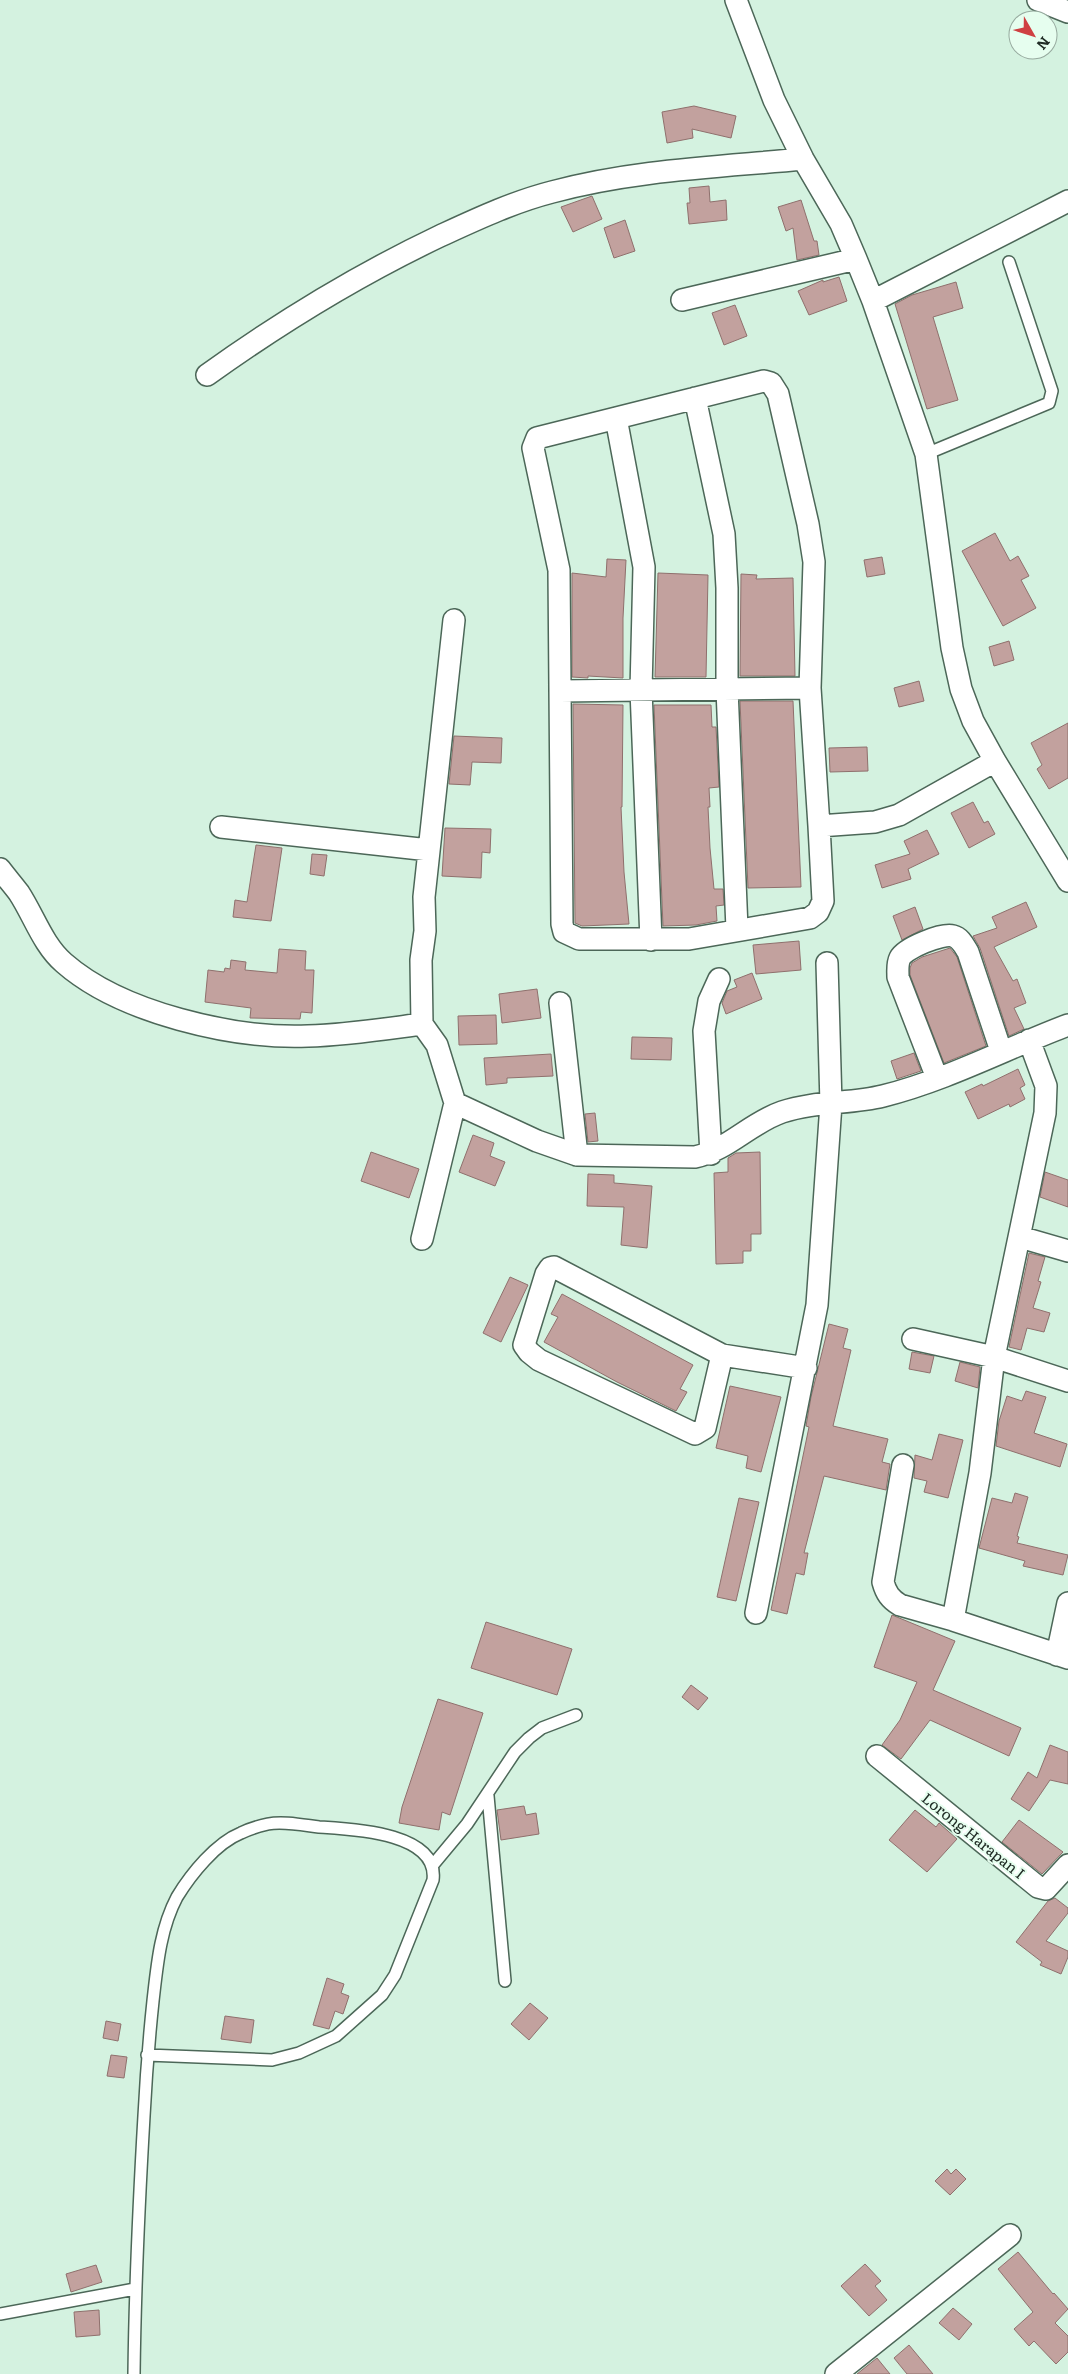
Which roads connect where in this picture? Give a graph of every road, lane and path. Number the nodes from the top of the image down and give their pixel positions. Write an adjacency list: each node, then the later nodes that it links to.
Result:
1 (736, 0): 4 (street)
2 (1038, 0): 3 (street)
3 (1068, 12)
4 (803, 159): 6 (street); 10 (street)
5 (1068, 201): 9 (street)
6 (856, 259): 8 (street); 9 (street)
7 (1009, 262): 13 (lane)
8 (682, 300)
9 (873, 302): 13 (street)
10 (207, 376)
11 (695, 398): 12 (street); 15 (street); 16 (street)
12 (616, 418): 17 (street); 18 (street)
13 (926, 454): 19 (street)
14 (454, 620): 22 (street)
15 (810, 688): 16 (street); 20 (street)
16 (727, 689): 18 (street); 25 (street)
17 (560, 690): 18 (street); 26 (street)
18 (641, 690): 26 (street)
19 (995, 761): 20 (street); 24 (street)
20 (820, 826): 25 (street)
21 (221, 827): 22 (street)
22 (429, 850): 30 (street)
23 (0, 869): 30 (street)
24 (1068, 881)
25 (738, 929): 26 (street)
26 (651, 940)
27 (827, 963): 36 (street)
28 (719, 979): 37 (street)
29 (560, 1003): 38 (street)
30 (422, 1024): 35 (street)
31 (1068, 1025): 32 (street)
32 (1029, 1040): 33 (street); 39 (street)
33 (1001, 1052): 34 (street); 34 (street)
34 (937, 1078): 36 (street)
35 (456, 1103): 38 (street); 40 (street)
36 (831, 1104): 37 (street); 45 (street)
37 (710, 1154): 38 (street)
38 (576, 1155)
39 (1020, 1237): 41 (street); 44 (street)
40 (422, 1239)
41 (1068, 1251)
42 (913, 1339): 44 (street)
43 (722, 1355): 43 (street); 45 (street)
44 (994, 1357): 46 (street); 50 (street)
45 (806, 1368): 49 (street)
46 (1068, 1381)
47 (903, 1465): 50 (street)
48 (1068, 1603): 51 (street)
49 (756, 1613)
50 (953, 1620): 51 (street)
51 (1063, 1657)
52 (576, 1715): 54 (lane)
53 (877, 1756): 55 (street, Lorong Harapan I)
54 (488, 1796): 56 (lane); 57 (lane)
55 (1068, 1865)
56 (432, 1866): 58 (lane); 58 (lane)
57 (505, 1981)
58 (147, 2055): 60 (lane)
59 (1010, 2235): 63 (street)
60 (134, 2290): 61 (lane); 62 (lane)
61 (0, 2314)
62 (134, 2374)
63 (836, 2374)

